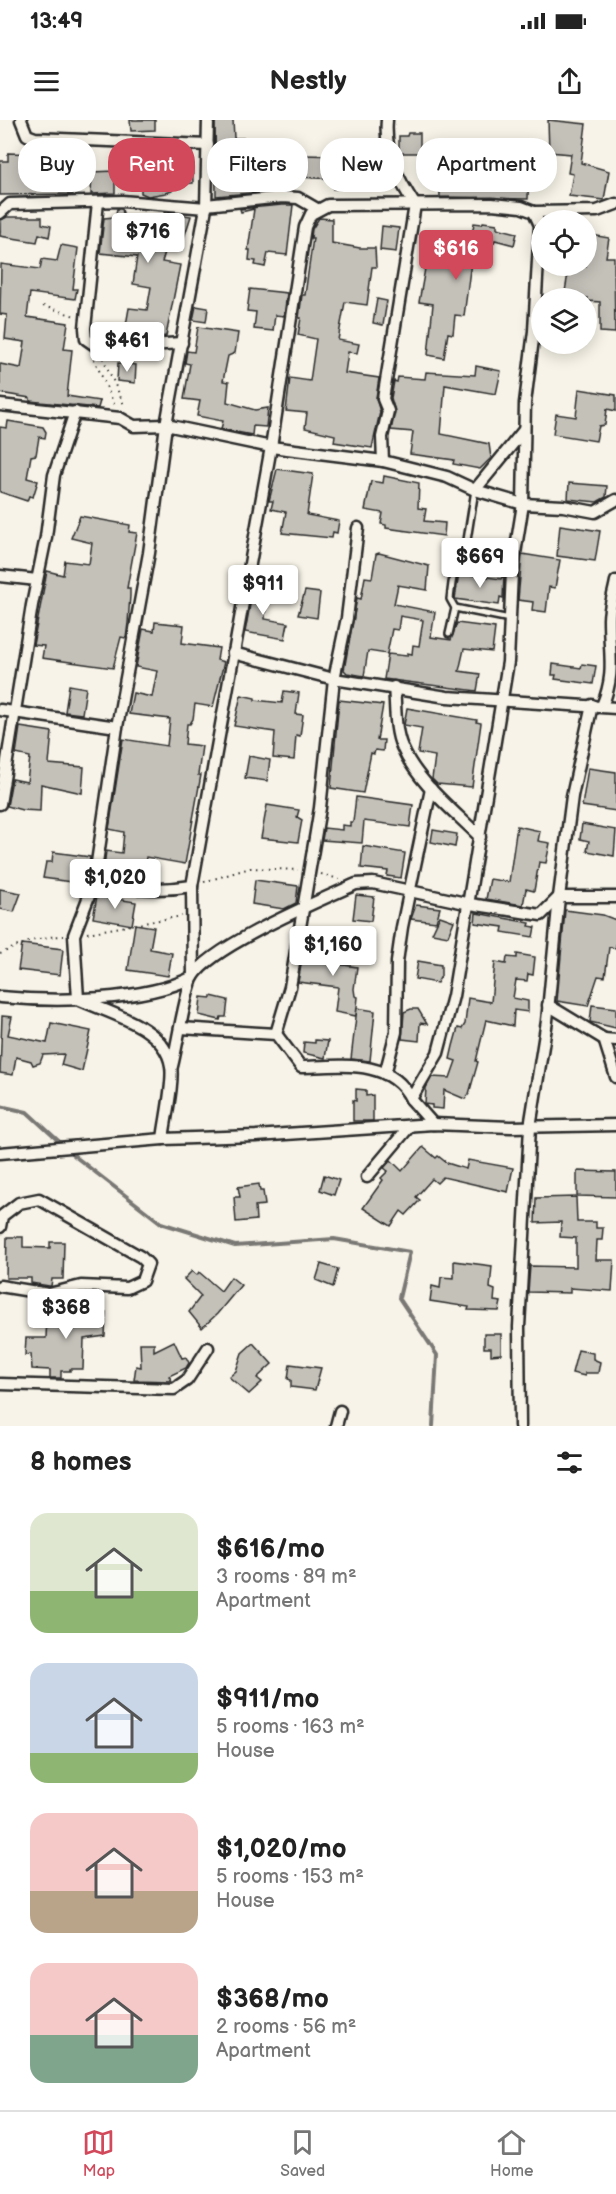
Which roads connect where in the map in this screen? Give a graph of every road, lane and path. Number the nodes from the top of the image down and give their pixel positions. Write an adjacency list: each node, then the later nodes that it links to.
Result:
1 (21, 120): 5 (street)
2 (208, 120): 4 (street)
3 (387, 120): 9 (street)
4 (208, 138)
5 (207, 145)
6 (207, 176): 10 (street)
7 (98, 202): 10 (street); 14 (street); 16 (street)
8 (616, 204): 13 (street)
9 (415, 205): 11 (street); 12 (street); 24 (street)
10 (206, 206): 11 (street); 17 (street)
11 (317, 209): 23 (street)
12 (531, 211)
13 (597, 211)
14 (0, 213)
15 (536, 276): 22 (street)
16 (89, 342): 17 (street); 20 (path)
17 (182, 344): 21 (street)
18 (0, 405): 19 (street)
19 (75, 412): 20 (street); 30 (street)
20 (120, 418): 21 (street)
21 (166, 425): 23 (street); 43 (street)
22 (524, 430): 25 (street); 27 (street)
23 (271, 447): 24 (street); 35 (street)
24 (383, 461): 25 (street)
25 (475, 490): 27 (street); 32 (lane)
26 (616, 500): 27 (street)
27 (523, 504): 33 (street)
28 (358, 528): 36 (street)
29 (0, 576): 30 (street)
30 (37, 580): 42 (street)
31 (616, 581): 39 (street)
32 (455, 608): 33 (lane); 34 (lane)
33 (512, 619): 38 (street)
34 (449, 634)
35 (233, 653): 36 (street); 51 (street)
36 (334, 678): 37 (street); 47 (street)
37 (394, 687): 38 (street); 44 (street)
38 (500, 702): 39 (street); 46 (street)
39 (597, 706): 40 (street); 52 (street)
40 (616, 708)
41 (0, 710): 42 (street)
42 (14, 711): 43 (street); 45 (street)
43 (117, 727): 48 (street)
44 (431, 789): 46 (street); 50 (street)
45 (0, 804)
46 (480, 837): 54 (street)
47 (309, 871): 49 (path); 51 (path); 55 (street)
48 (94, 883): 51 (street); 57 (street)
49 (356, 884): 50 (street); 55 (street)
50 (411, 884): 54 (street); 68 (street)
51 (192, 886): 56 (street)
52 (559, 897): 53 (street); 54 (street); 62 (street)
53 (616, 897)
54 (470, 904): 70 (street)
55 (302, 908): 59 (street); 64 (street)
56 (191, 915): 57 (path); 59 (street)
57 (74, 936): 58 (path); 61 (street)
58 (0, 954)
59 (193, 977): 61 (street); 63 (street)
60 (0, 997): 61 (street)
61 (78, 999): 67 (street)
62 (548, 1005): 65 (street); 74 (street)
63 (181, 1028): 64 (street); 67 (street)
64 (276, 1034): 68 (street)
65 (604, 1039): 66 (street); 69 (street)
66 (616, 1040)
67 (172, 1068): 75 (street)
68 (385, 1074): 70 (street)
69 (616, 1077)
70 (411, 1099): 71 (street)
71 (433, 1124): 73 (street); 74 (street)
72 (616, 1125): 74 (street)
73 (409, 1127): 75 (street); 77 (street)
74 (530, 1127): 84 (street)
75 (163, 1139): 76 (street)
76 (0, 1153)
77 (367, 1177)
78 (0, 1227): 79 (street)
79 (0, 1286)
80 (208, 1348): 81 (street)
81 (0, 1384)
82 (340, 1411): 83 (street)
83 (336, 1426)
84 (520, 1426)

